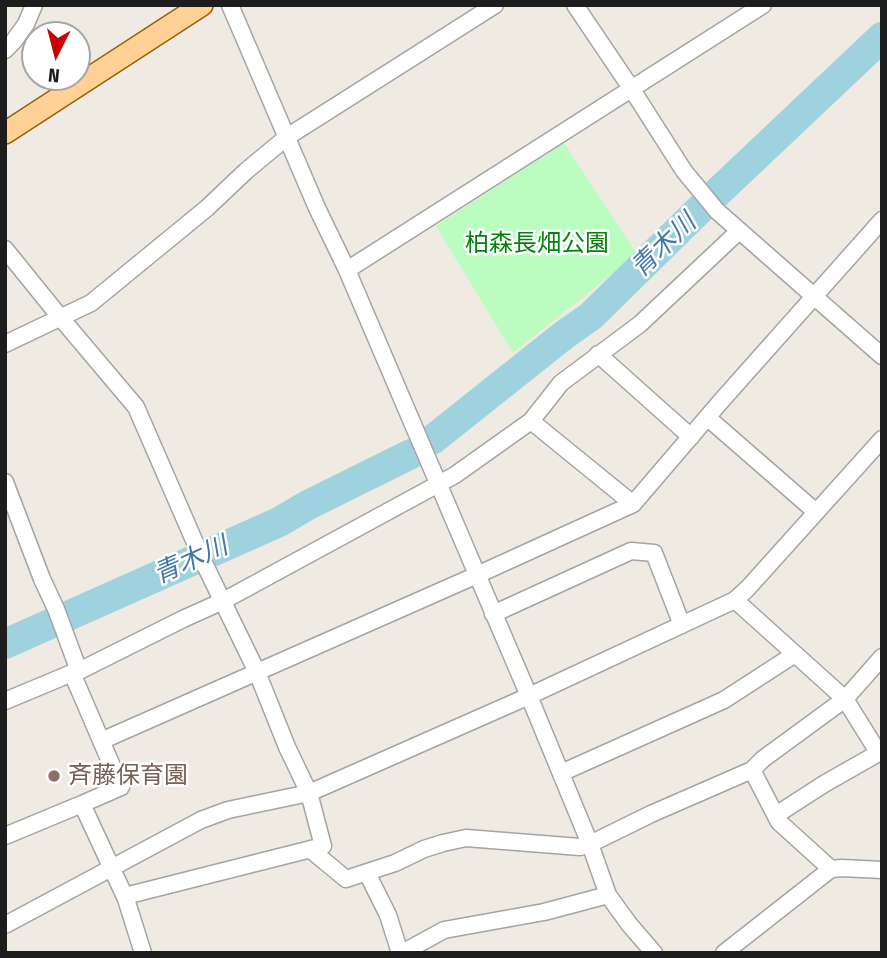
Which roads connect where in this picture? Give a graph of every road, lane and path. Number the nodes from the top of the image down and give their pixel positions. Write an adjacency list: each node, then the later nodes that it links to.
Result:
1 (34, 5): 7 (street)
2 (202, 5): 9 (main road)
3 (230, 5): 10 (street)
4 (495, 5): 10 (street)
5 (575, 5): 8 (street)
6 (763, 5): 8 (street)
7 (5, 50)
8 (631, 88): 12 (street); 14 (street)
9 (5, 133)
10 (287, 137): 14 (street); 16 (street)
11 (882, 220): 15 (street)
12 (739, 231): 15 (street); 18 (street)
13 (5, 249): 16 (street)
14 (347, 270): 25 (street)
15 (813, 297): 19 (street); 20 (street)
16 (60, 317): 17 (street); 30 (street)
17 (5, 344)
18 (598, 354): 21 (street); 22 (street)
19 (882, 356)
20 (708, 418): 22 (street); 27 (street)
21 (531, 421): 25 (street); 26 (street)
22 (691, 437): 26 (street)
23 (882, 439): 27 (street)
24 (5, 482): 35 (street)
25 (438, 484): 28 (street); 30 (street)
26 (633, 503): 28 (street)
27 (816, 512): 29 (street)
28 (477, 575): 31 (street); 36 (street)
29 (735, 600): 32 (street); 33 (street)
30 (223, 601): 35 (street); 36 (street)
31 (493, 614): 32 (street); 37 (street)
32 (682, 625): 37 (street)
33 (795, 654): 38 (street); 43 (street)
34 (882, 656): 38 (street)
35 (76, 671): 39 (street); 40 (street)
36 (257, 672): 40 (street); 44 (street)
37 (529, 696): 43 (street); 44 (street)
38 (845, 699): 41 (street); 42 (street)
39 (5, 701)
40 (101, 741): 45 (street)
41 (881, 752): 46 (street)
42 (752, 770): 46 (street); 48 (street)
43 (561, 772): 48 (street)
44 (309, 793): 49 (street); 50 (street)
45 (82, 804): 47 (street); 50 (street)
46 (776, 816): 51 (street)
47 (5, 836)
48 (590, 844): 53 (street); 54 (street)
49 (311, 849): 53 (street); 55 (street)
50 (111, 868): 55 (street); 56 (street)
51 (831, 869): 52 (street); 61 (street)
52 (882, 870)
53 (368, 873): 59 (street)
54 (608, 895): 57 (street); 60 (street)
55 (124, 896): 58 (street)
56 (5, 925)
57 (423, 948): 59 (street)
58 (143, 953)
59 (401, 953)
60 (654, 953)
61 (724, 953)

